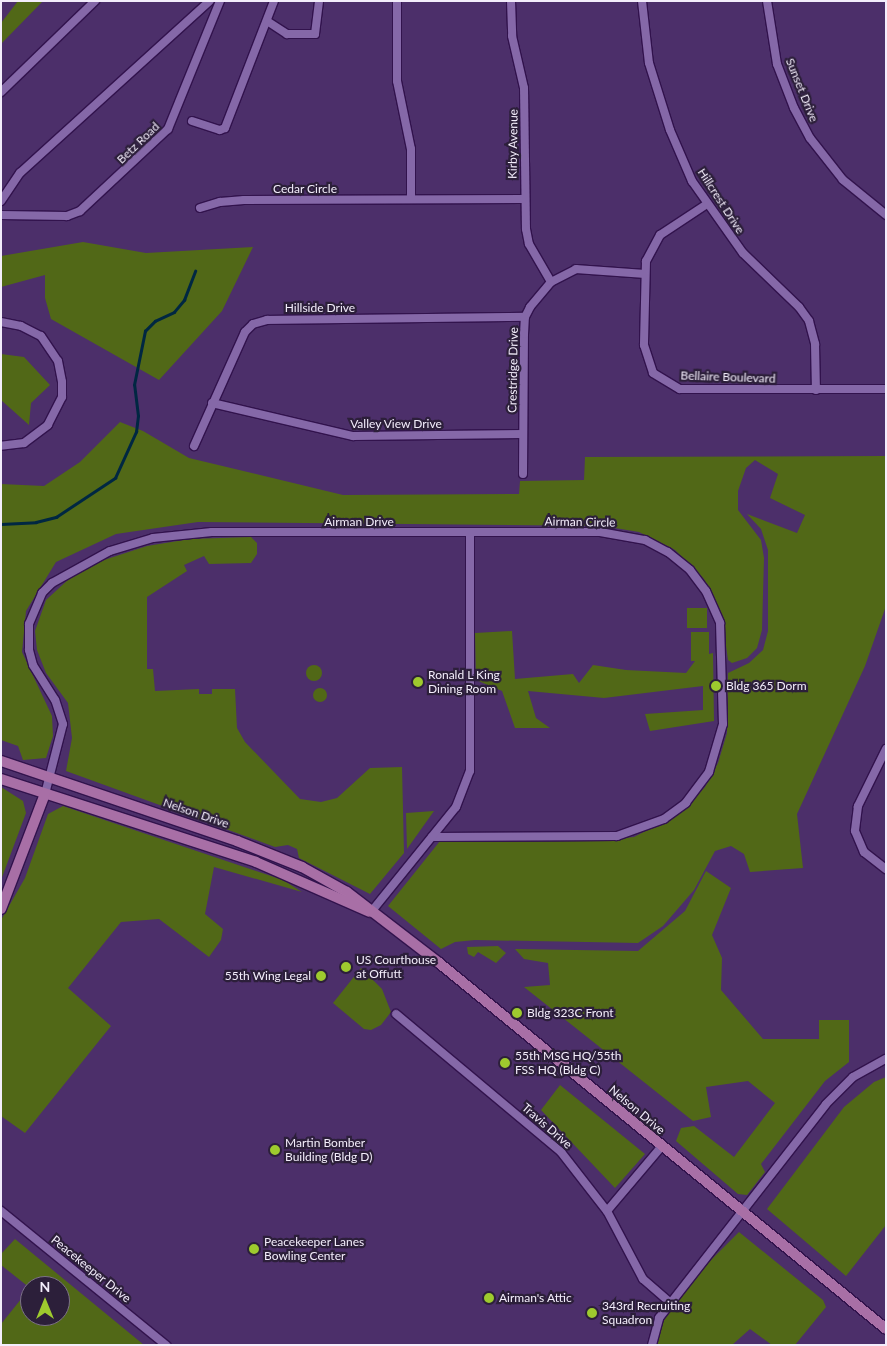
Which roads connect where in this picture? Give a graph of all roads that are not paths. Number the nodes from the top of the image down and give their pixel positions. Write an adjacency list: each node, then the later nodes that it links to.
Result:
1 (95, 1): 11 (street)
2 (210, 1): 15 (street)
3 (220, 1): 19 (street, Betz Road)
4 (274, 1): 10 (street)
5 (319, 1): 10 (street)
6 (397, 1): 13 (street)
7 (511, 1): 14 (street, Kirby Avenue)
8 (642, 1): 16 (street, Hillcrest Drive)
9 (767, 1): 18 (street, Sunset Drive)
10 (267, 21): 12 (street)
11 (1, 92)
12 (192, 121)
13 (412, 199): 14 (street, Cedar Circle); 17 (street, Cedar Circle)
14 (523, 199): 21 (street, Kirby Avenue)
15 (1, 201)
16 (707, 204): 20 (street, Bellaire Boulevard); 25 (street, Hillcrest Drive)
17 (200, 208)
18 (886, 215)
19 (1, 216)
20 (645, 274): 21 (street, Crestridge Drive); 25 (street, Bellaire Boulevard)
21 (551, 282): 22 (street, Crestridge Drive)
22 (525, 317): 26 (street, Hillside Drive); 27 (street, Crestridge Drive)
23 (1, 322): 28 (street)
24 (886, 389): 25 (street, Bellaire Boulevard)
25 (816, 390)
26 (212, 403): 27 (street, Valley View Drive); 29 (street, Hillside Drive)
27 (524, 434): 30 (street, Crestridge Drive)
28 (1, 446)
29 (194, 446)
30 (523, 474)
31 (470, 534): 34 (street, Airman Drive); 37 (street); 37 (street, Airman Circle)
32 (886, 749): 38 (street)
33 (1, 761): 34 (street, Nelson Drive)
34 (51, 777): 36 (street, Airman Drive); 40 (street, Nelson Drive)
35 (1, 780): 36 (street, Nelson Drive)
36 (45, 794): 39 (street); 40 (street, Nelson Drive)
37 (432, 837): 40 (street)
38 (886, 869)
39 (1, 909)
40 (371, 912): 43 (street, Nelson Drive)
41 (396, 1014): 45 (street, Travis Drive)
42 (886, 1059): 46 (street)
43 (662, 1146): 45 (street); 46 (street, Nelson Drive)
44 (1, 1211): 49 (street, Peacekeeper Drive)
45 (607, 1211): 47 (street, Travis Drive)
46 (742, 1213): 47 (street); 48 (street, Nelson Drive)
47 (671, 1303): 50 (street)
48 (886, 1329)
49 (166, 1345)
50 (652, 1345)

